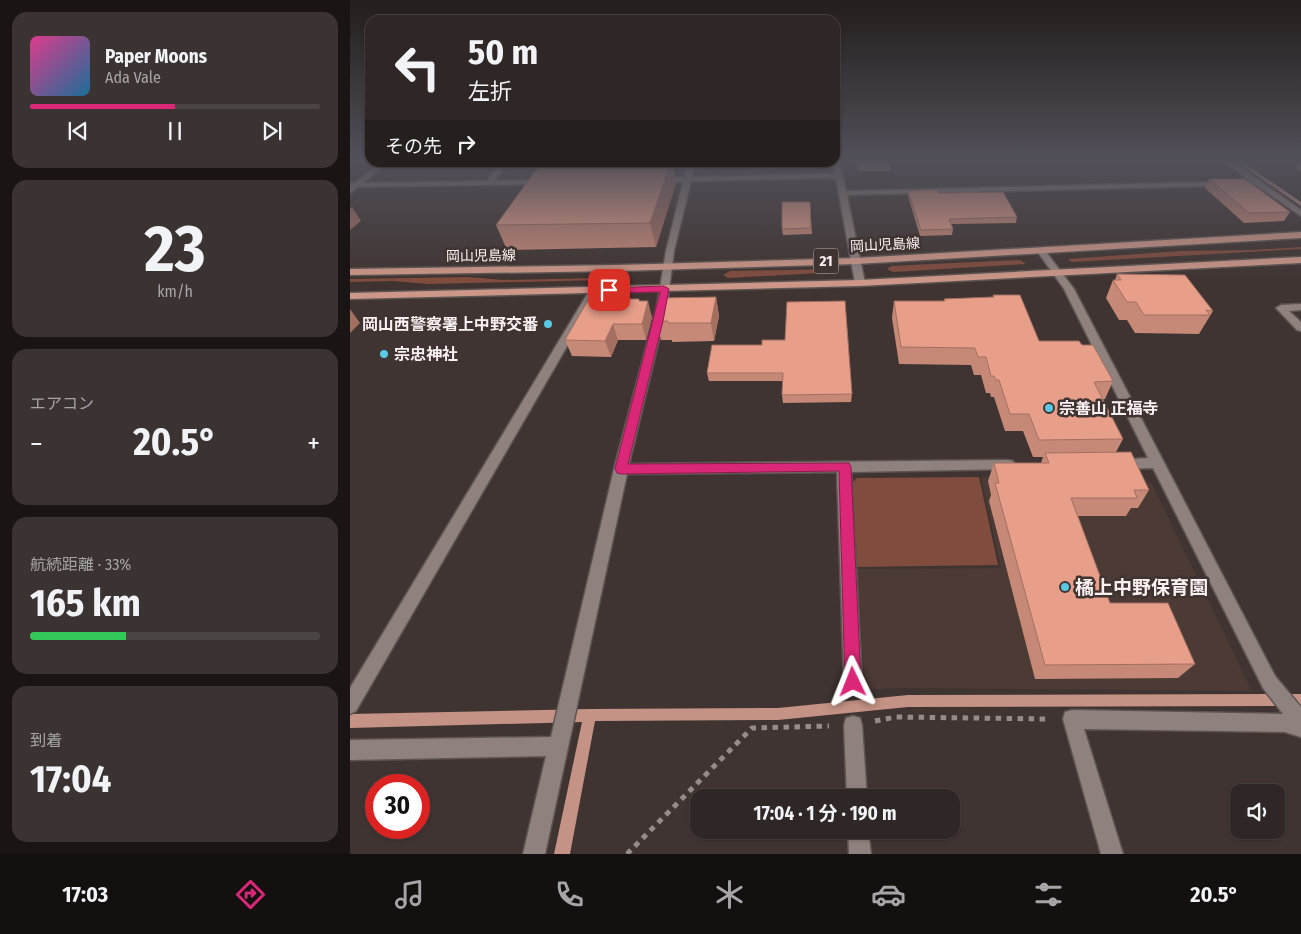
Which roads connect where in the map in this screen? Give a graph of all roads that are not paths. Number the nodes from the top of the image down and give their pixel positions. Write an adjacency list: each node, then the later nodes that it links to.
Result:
1 (683, 201): 9 (street)
2 (844, 201): 8 (street)
3 (1283, 201): 4 (street)
4 (1301, 214)
5 (1301, 235): 6 (main road, 岡山児島線 / 21)
6 (1041, 251): 8 (main road, 岡山児島線 / 21); 11 (street)
7 (1301, 260): 11 (main road, 21)
8 (856, 261): 9 (main road, 岡山児島線 / 21); 12 (street)
9 (668, 266): 10 (main road, 岡山児島線 / 21); 13 (street)
10 (350, 272)
11 (1059, 272): 12 (main road, 21); 18 (street)
12 (860, 283): 13 (main road, 21)
13 (664, 289): 14 (main road, 21); 22 (street)
14 (594, 291): 15 (main road, 21); 24 (street)
15 (350, 296)
16 (1301, 307): 17 (street)
17 (1301, 328)
18 (1156, 463): 19 (street); 25 (street)
19 (1108, 464)
20 (1020, 465): 21 (street)
21 (844, 467): 22 (street); 23 (street)
22 (621, 469): 27 (street)
23 (853, 682)
24 (350, 705)
25 (1300, 723): 33 (street)
26 (853, 725): 29 (street)
27 (561, 740): 28 (street); 31 (street)
28 (350, 750)
29 (857, 789)
30 (859, 839): 32 (street)
31 (534, 854)
32 (860, 854)
33 (1112, 854)

